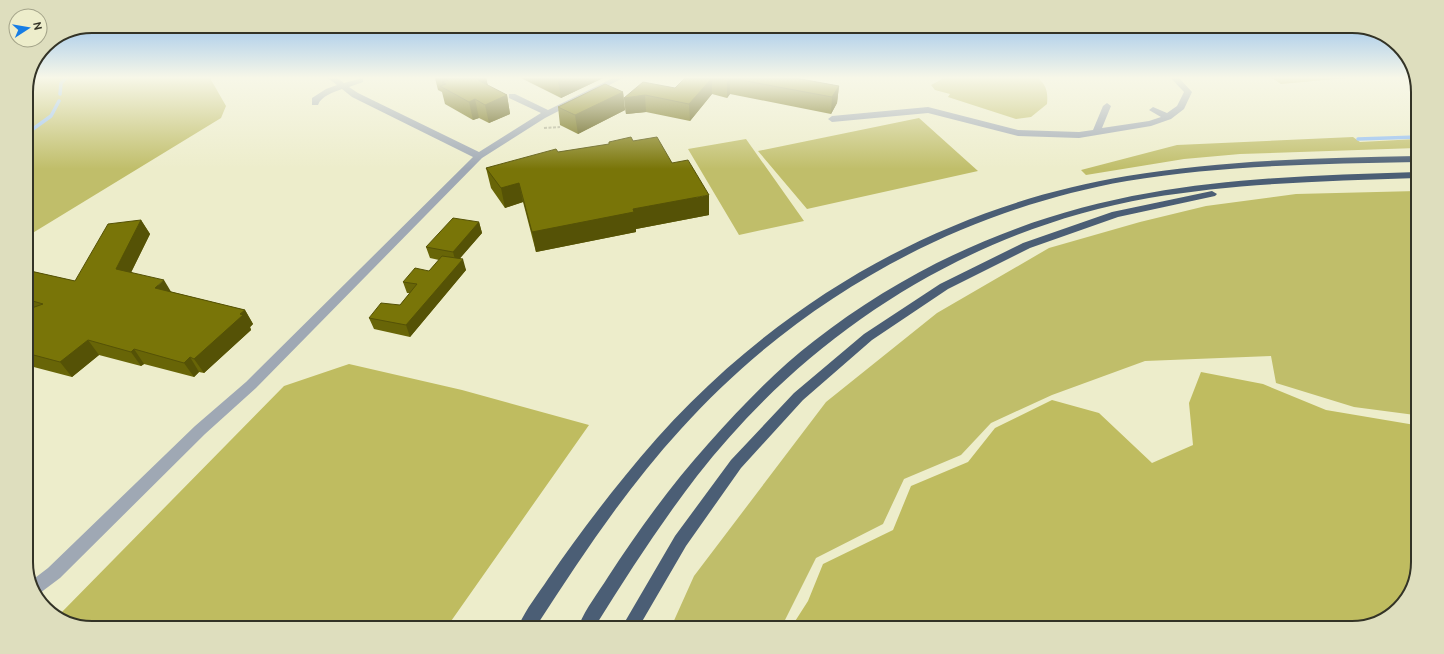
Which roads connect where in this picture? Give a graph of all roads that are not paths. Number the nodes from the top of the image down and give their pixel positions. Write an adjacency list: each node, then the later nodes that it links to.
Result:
1 (382, 109): 11 (street)
2 (538, 109): 7 (street)
3 (556, 109): 7 (street)
4 (1106, 109): 10 (street)
5 (1179, 109): 8 (street)
6 (1153, 110): 8 (street)
7 (547, 113): 11 (street)
8 (1168, 117): 10 (street)
9 (832, 119): 10 (street)
10 (1096, 133)
11 (479, 156): 15 (street)
12 (1411, 159): 16 (highway)
13 (1411, 175): 14 (highway)
14 (1342, 177): 17 (highway); 18 (highway)
15 (38, 586)
16 (530, 621)
17 (590, 621)
18 (633, 621)

